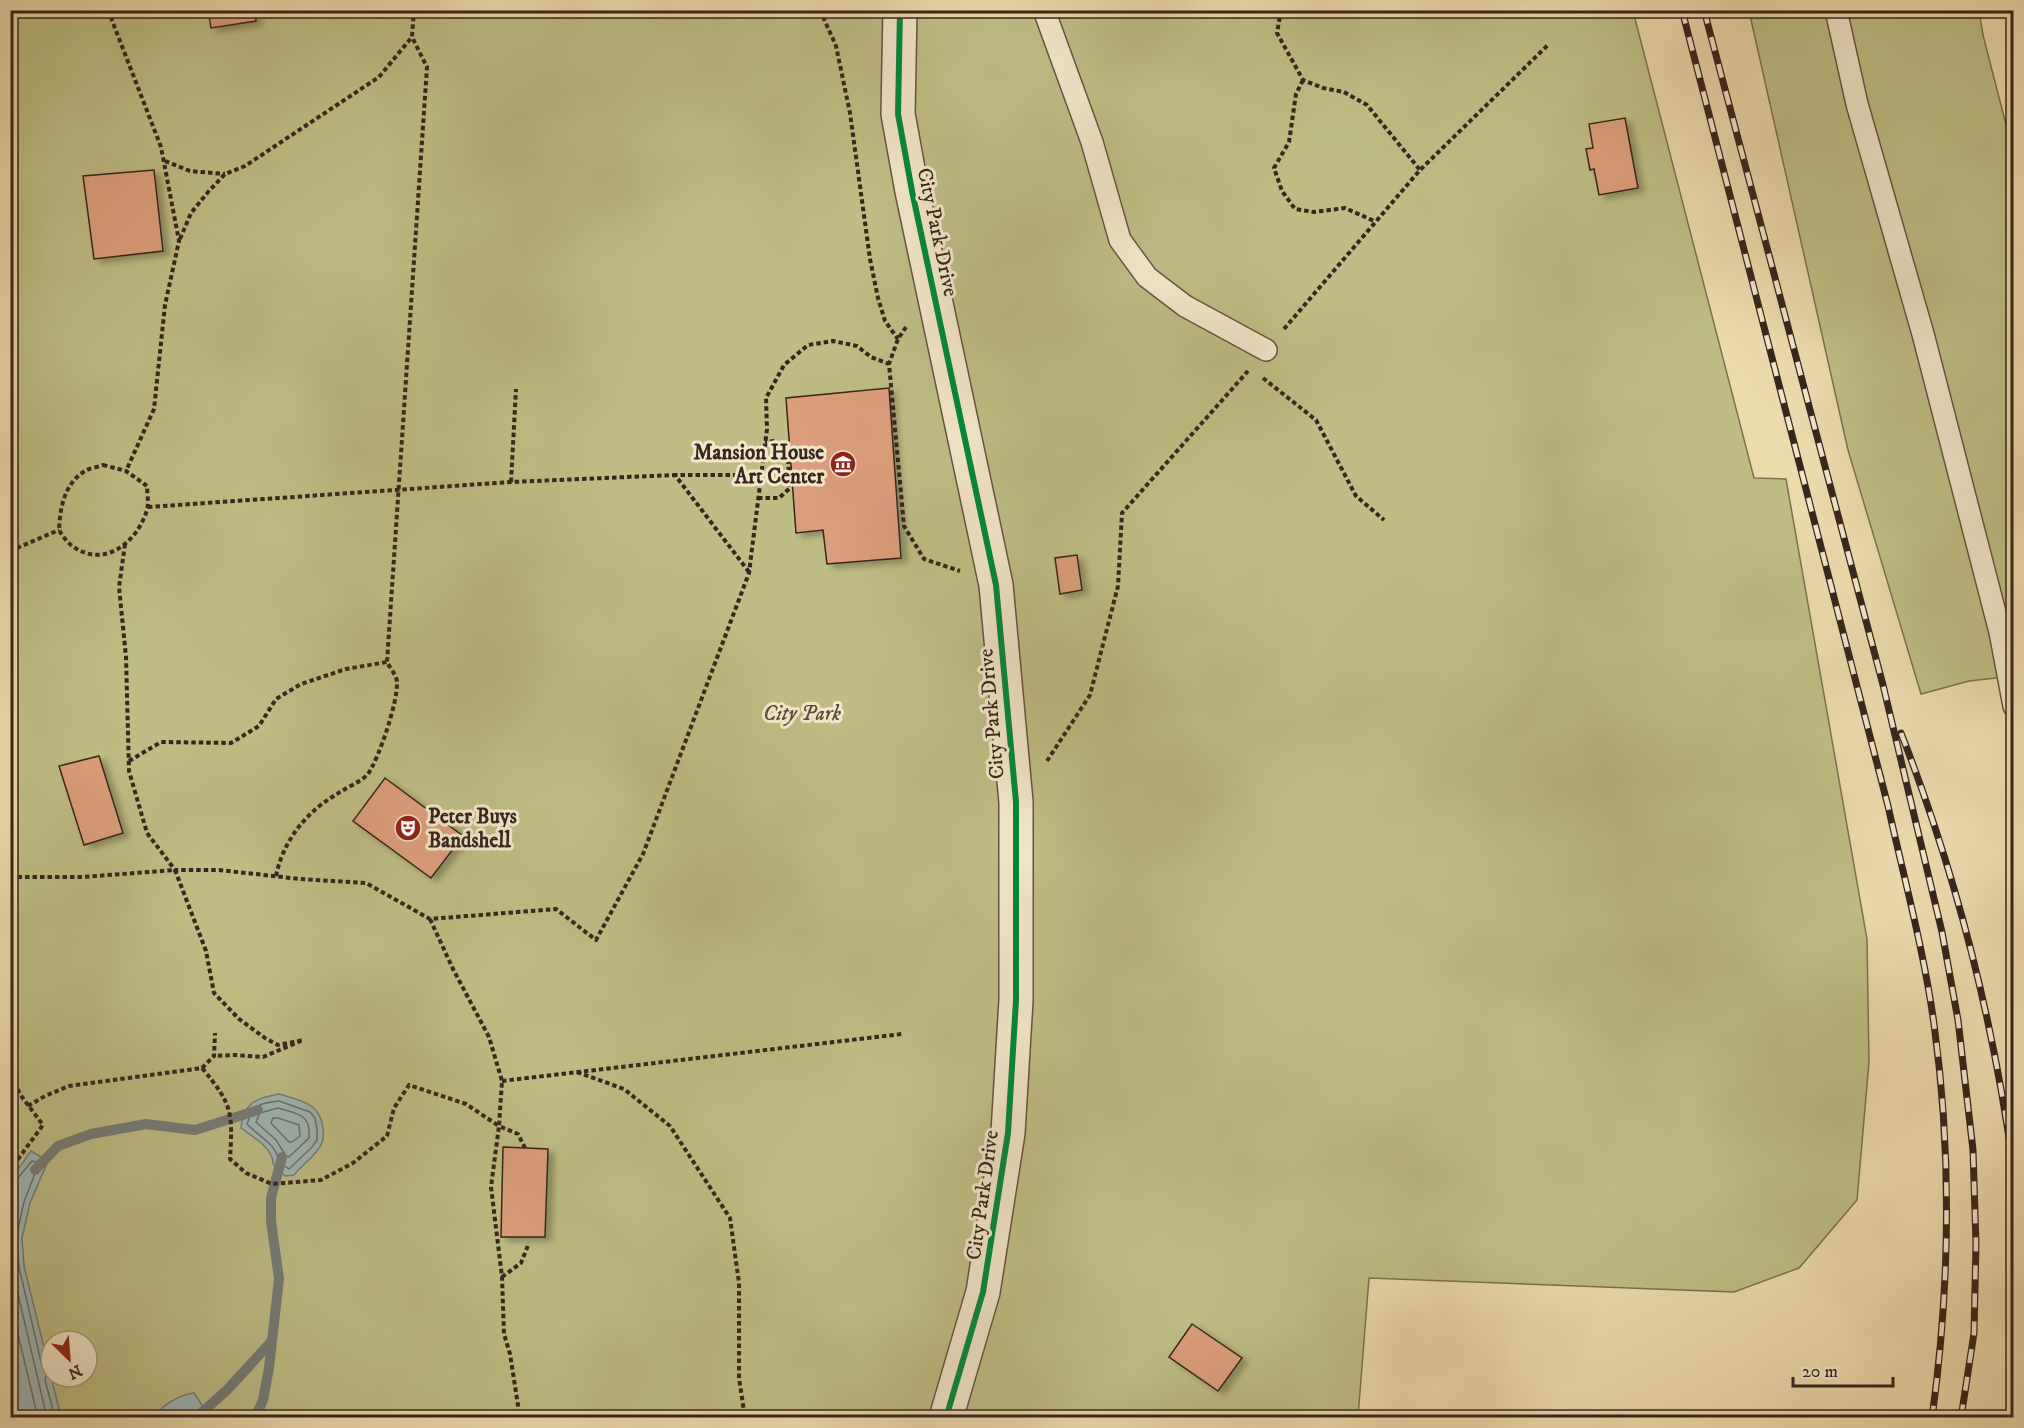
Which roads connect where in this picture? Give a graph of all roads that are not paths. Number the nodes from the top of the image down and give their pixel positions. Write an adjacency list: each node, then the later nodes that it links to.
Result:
1 (900, 10): 6 (street, City Park Drive)
2 (1044, 10): 4 (lane)
3 (1836, 10): 5 (lane)
4 (1266, 350)
5 (2013, 706)
6 (946, 1418)

